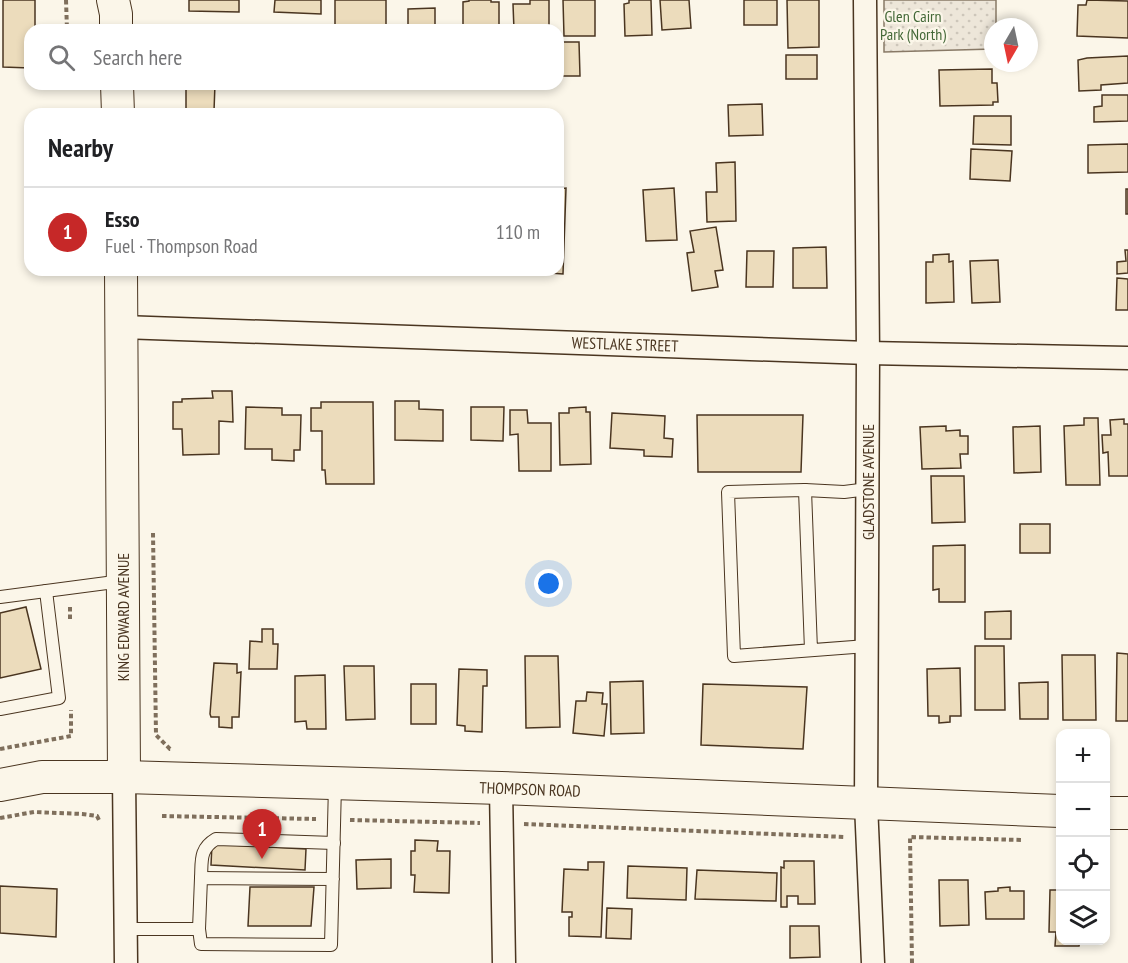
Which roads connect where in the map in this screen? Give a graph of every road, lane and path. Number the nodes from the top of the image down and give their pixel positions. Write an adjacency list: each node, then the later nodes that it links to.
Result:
1 (66, 0): 4 (path)
2 (113, 0): 5 (street)
3 (865, 0): 10 (street, GLADSTONE AVENUE)
4 (67, 24)
5 (116, 24)
6 (117, 90): 7 (street)
7 (118, 108)
8 (121, 276): 9 (street, KING EDWARD AVENUE)
9 (122, 327): 10 (street, WESTLAKE STREET); 15 (street, KING EDWARD AVENUE)
10 (868, 353): 11 (street, WESTLAKE STREET); 12 (street, GLADSTONE AVENUE)
11 (1128, 358)
12 (868, 489): 13 (lane); 18 (street, GLADSTONE AVENUE)
13 (805, 490): 19 (lane); 19 (lane)
14 (153, 523): 21 (path)
15 (123, 581): 16 (lane); 22 (street, KING EDWARD AVENUE)
16 (46, 591): 17 (lane); 20 (lane)
17 (0, 597)
18 (867, 646): 19 (lane); 26 (street, GLADSTONE AVENUE)
19 (811, 651)
20 (0, 709)
21 (156, 735)
22 (124, 777): 23 (street, THOMPSON ROAD); 24 (street, THOMPSON ROAD); 40 (street, KING EDWARD AVENUE)
23 (335, 783): 25 (street, THOMPSON ROAD); 35 (lane)
24 (0, 785)
25 (501, 788): 26 (street, THOMPSON ROAD); 43 (street)
26 (866, 804): 27 (street, THOMPSON ROAD); 44 (street, GLADSTONE AVENUE)
27 (1056, 811)
28 (1110, 813): 29 (street)
29 (1128, 813)
30 (97, 816): 31 (path)
31 (0, 818)
32 (529, 824): 33 (path)
33 (850, 837)
34 (1026, 840): 45 (path)
35 (334, 843): 37 (lane); 39 (lane)
36 (233, 866): 38 (lane)
37 (201, 878): 38 (lane); 41 (lane)
38 (225, 879): 39 (lane)
39 (333, 879): 41 (lane)
40 (126, 929): 41 (lane); 42 (street, KING EDWARD AVENUE)
41 (199, 929)
42 (126, 963)
43 (504, 963)
44 (873, 963)
45 (912, 963)

